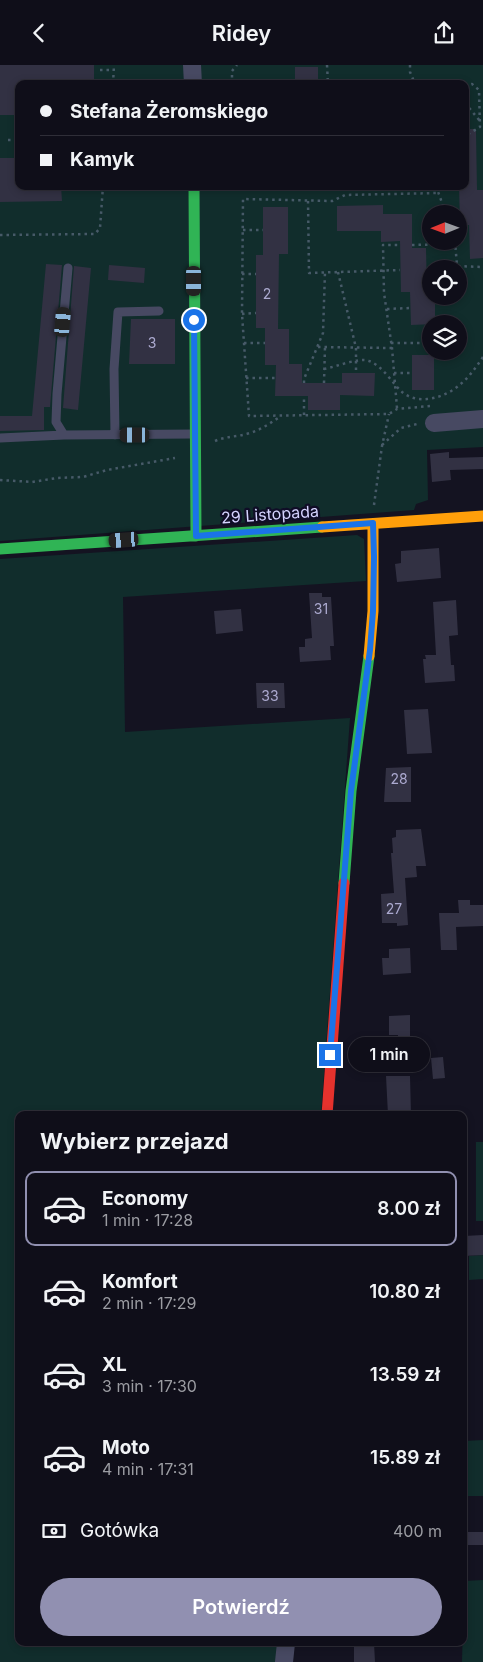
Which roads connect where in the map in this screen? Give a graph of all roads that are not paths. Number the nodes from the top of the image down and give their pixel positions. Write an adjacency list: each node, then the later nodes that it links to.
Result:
1 (192, 65): 2 (street)
2 (193, 80)
3 (194, 190): 8 (street)
4 (68, 268): 9 (lane)
5 (159, 311): 10 (lane)
6 (434, 414): 7 (street)
7 (483, 419)
8 (195, 434): 10 (lane); 14 (street)
9 (64, 435): 10 (lane); 11 (lane)
10 (115, 435)
11 (0, 438)
12 (483, 516): 13 (street, 29 Listopada)
13 (373, 523): 14 (street, 29 Listopada); 16 (street)
14 (196, 536): 15 (street, 29 Listopada)
15 (0, 549)
16 (327, 1111)
17 (286, 1646): 18 (street)
18 (284, 1662)

